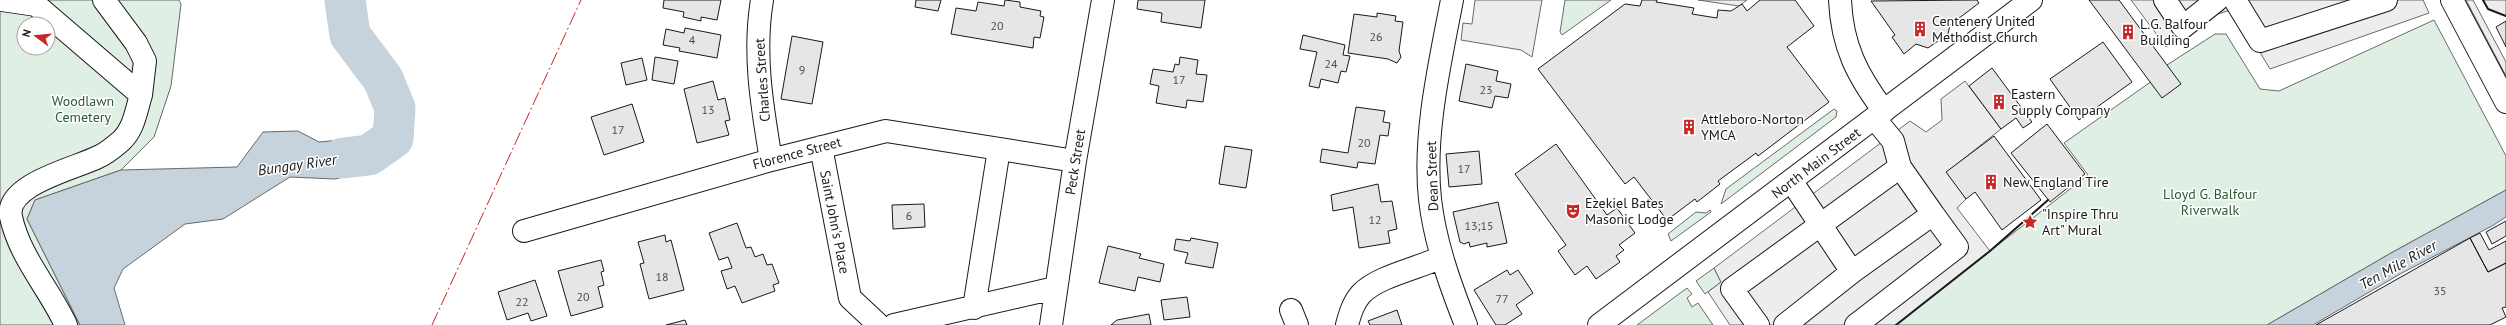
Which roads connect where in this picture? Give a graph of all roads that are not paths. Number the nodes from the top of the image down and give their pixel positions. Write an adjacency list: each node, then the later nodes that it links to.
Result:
1 (2, 0): 13 (main road)
2 (104, 0): 13 (main road)
3 (762, 0): 18 (main road, Charles Street)
4 (1102, 0): 19 (main road, Peck Street)
5 (1452, 0): 26 (main road, Dean Street)
6 (1840, 0): 15 (main road)
7 (2031, 0): 15 (main road, North Main Street)
8 (2165, 0): 9 (main road)
9 (2218, 0)
10 (2235, 0): 11 (main road)
11 (2386, 0)
12 (2452, 0): 14 (main road)
13 (141, 94): 22 (main road)
14 (2506, 102)
15 (1879, 115): 20 (main road); 21 (main road, North Main Street)
16 (821, 147): 17 (main road, Florence Street); 18 (main road, Florence Street); 31 (main road, Saint John's Place)
17 (999, 149): 19 (main road, Florence Street); 29 (main road)
18 (771, 160): 25 (main road, Florence Street)
19 (1075, 161): 28 (main road, Peck Street)
20 (1900, 167): 23 (main road); 24 (main road)
21 (1792, 182): 24 (main road); 36 (main road, North Main Street)
22 (4, 204): 30 (main road)
23 (1933, 214): 27 (main road); 39 (main road)
24 (1820, 224): 27 (main road); 37 (main road)
25 (524, 231)
26 (1442, 258): 34 (main road); 35 (main road, Dean Street)
27 (1852, 272): 38 (main road)
28 (1055, 288): 29 (main road); 33 (main road, Peck Street)
29 (974, 308): 32 (main road)
30 (66, 325)
31 (879, 325)
32 (894, 325)
33 (1051, 325)
34 (1347, 325)
35 (1466, 325)
36 (1599, 325)
37 (1758, 325)
38 (1785, 325)
39 (1856, 325)

